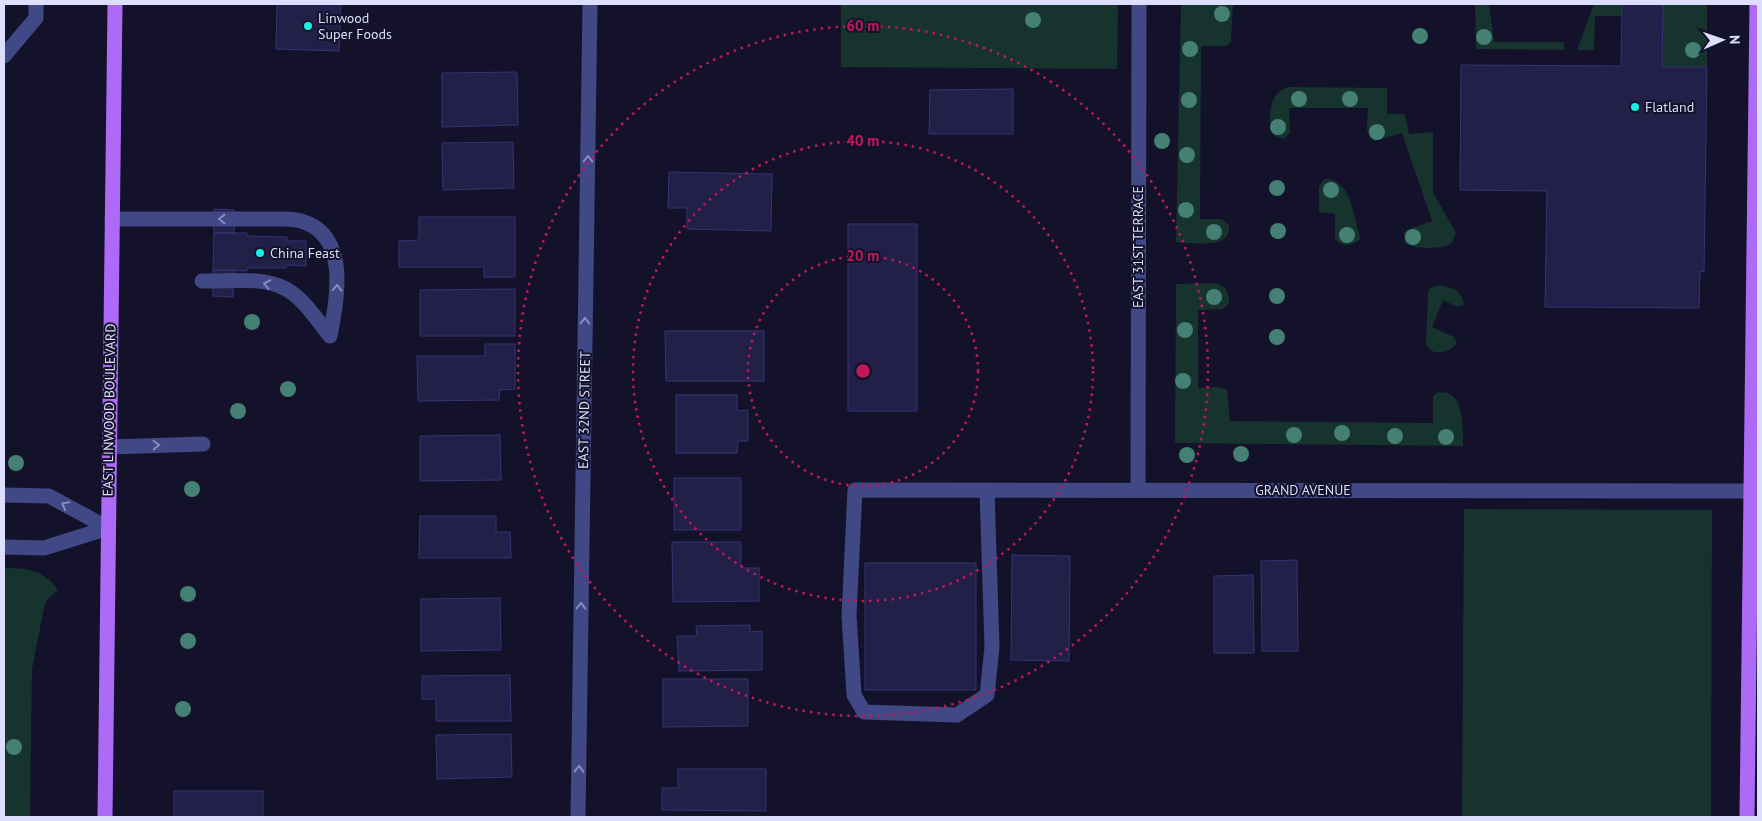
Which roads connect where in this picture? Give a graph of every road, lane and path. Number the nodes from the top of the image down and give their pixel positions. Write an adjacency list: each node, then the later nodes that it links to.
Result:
1 (36, 4): 6 (street)
2 (115, 4): 8 (main road, EAST LINWOOD BOULEVARD)
3 (590, 4): 21 (street, EAST 32ND STREET, one-way to 3)
4 (1140, 4): 14 (street, EAST 31ST TERRACE)
5 (1757, 4): 7 (main road)
6 (4, 56)
7 (1757, 168): 10 (main road)
8 (112, 219): 9 (street); 12 (main road, EAST LINWOOD BOULEVARD)
9 (202, 281)
10 (1755, 425): 15 (main road)
11 (203, 444): 12 (street, one-way to 11)
12 (109, 447): 17 (main road, EAST LINWOOD BOULEVARD)
13 (986, 490): 13 (street, GRAND AVENUE); 14 (street, GRAND AVENUE)
14 (1138, 490): 15 (street, GRAND AVENUE)
15 (1752, 491): 19 (main road)
16 (4, 495): 17 (street, one-way to 16)
17 (108, 528): 18 (street); 20 (main road, EAST LINWOOD BOULEVARD)
18 (4, 547)
19 (1753, 769): 22 (main road)
20 (105, 817)
21 (578, 817)
22 (1747, 817)

